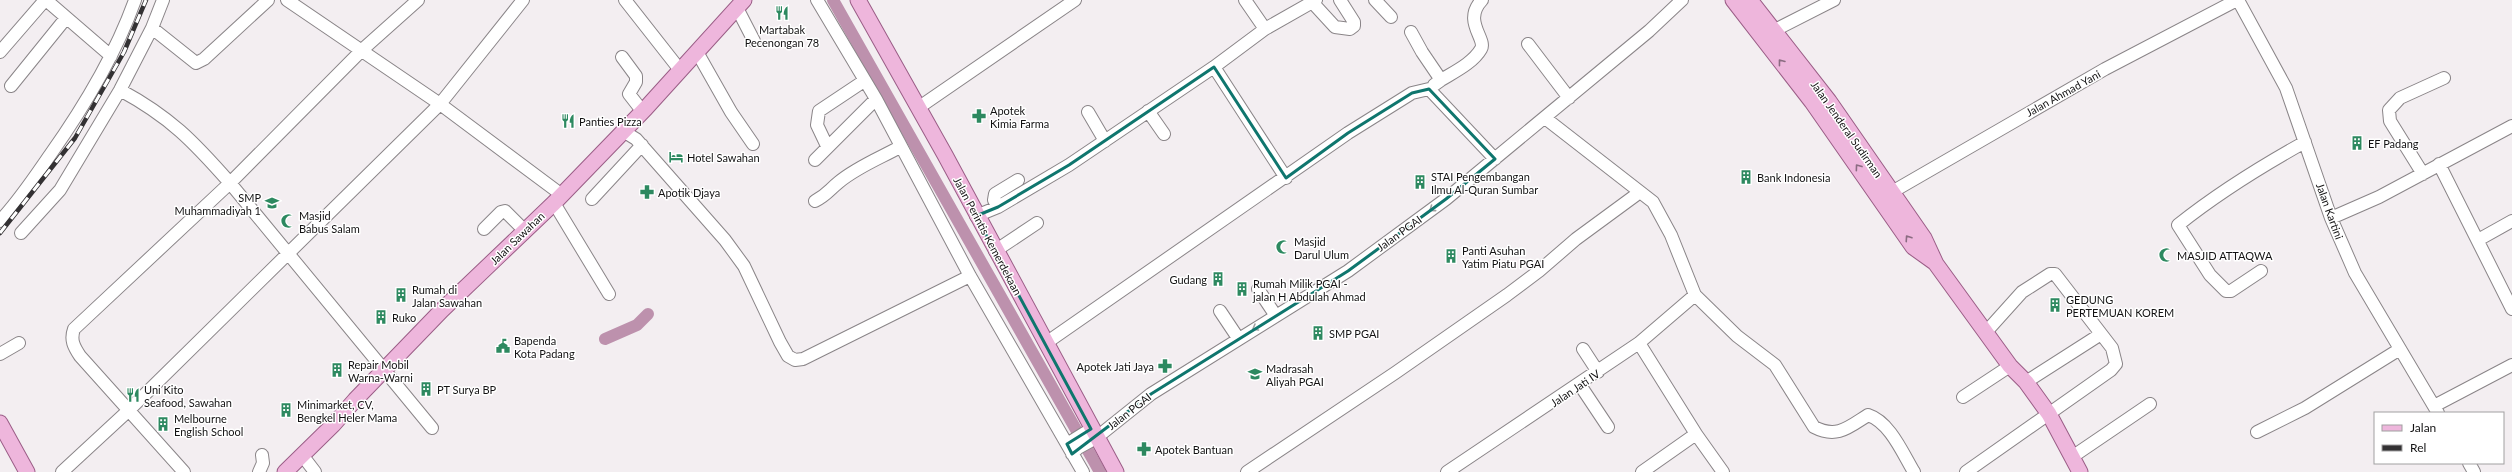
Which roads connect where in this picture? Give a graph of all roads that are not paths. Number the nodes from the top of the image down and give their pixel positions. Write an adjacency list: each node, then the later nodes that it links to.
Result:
1 (46, 0): 24 (street); 32 (street)
2 (135, 0): 34 (street)
3 (163, 0): 25 (street)
4 (268, 0): 25 (street)
5 (287, 0): 31 (street)
6 (418, 0): 31 (street)
7 (523, 0): 46 (street)
8 (625, 0): 37 (street)
9 (817, 0): 40 (street)
10 (858, 0): 47 (main road, Jalan Perintis Kemerdekaan)
11 (1075, 0): 47 (street)
12 (1245, 0): 26 (street)
13 (1340, 0): 21 (street)
14 (1375, 0): 23 (street)
15 (1482, 0): 39 (street)
16 (1682, 0): 44 (street, Jalan PGAI)
17 (1733, 0): 69 (main road, one-way to 17)
18 (1750, 0): 27 (main road, Jalan Jenderal Sudirman)
19 (1834, 0): 27 (street)
20 (2237, 0): 56 (street, Jalan Kartini); 69 (street, Jalan Ahmad Yani)
21 (1314, 1): 26 (street)
22 (741, 4): 29 (street); 33 (main road, Jalan Sawahan)
23 (1391, 16)
24 (66, 18): 34 (street); 41 (street)
25 (152, 28): 43 (street)
26 (1265, 29): 36 (street)
27 (1772, 31): 69 (main road, Jalan Jenderal Sudirman)
28 (1411, 32): 39 (street)
29 (754, 41)
30 (1528, 44): 44 (street)
31 (362, 50): 46 (street); 67 (street)
32 (0, 52)
33 (697, 52): 37 (main road, Jalan Sawahan); 57 (street)
34 (112, 56): 76 (street)
35 (622, 57): 49 (street)
36 (1214, 67): 48 (street); 65 (street)
37 (680, 70): 49 (main road, Jalan Sawahan)
38 (2444, 78): 64 (street)
39 (1441, 80): 42 (street)
40 (864, 81): 45 (street); 59 (street)
41 (10, 86)
42 (1429, 89): 61 (street); 65 (street)
43 (120, 90): 67 (street); 81 (street)
44 (1569, 98): 51 (street, Jalan PGAI)
45 (876, 99): 59 (street); 60 (street)
46 (440, 104): 70 (street); 84 (street)
47 (918, 108): 74 (main road, Jalan Perintis Kemerdekaan)
48 (1148, 110): 54 (street); 55 (street)
49 (643, 112): 53 (main road, Jalan Sawahan)
50 (1088, 112): 55 (street)
51 (1545, 118): 61 (street, Jalan PGAI); 68 (street)
52 (2512, 126): 63 (street)
53 (623, 131): 58 (street); 70 (main road, Jalan Sawahan)
54 (1164, 134)
55 (1105, 141): 73 (street)
56 (2305, 142): 75 (street, Jalan Kartini); 85 (street)
57 (753, 144)
58 (642, 145): 71 (street); 86 (street)
59 (827, 146): 62 (street)
60 (900, 147): 72 (street); 86 (street)
61 (1495, 158): 92 (street, Jalan PGAI, one-way to 92)
62 (815, 160)
63 (2439, 164): 64 (street); 82 (street)
64 (2423, 174): 75 (street)
65 (1286, 178): 97 (street)
66 (1018, 180): 73 (street)
67 (230, 183): 84 (street); 111 (street)
68 (1640, 192): 89 (street); 130 (street)
69 (1886, 195): 93 (main road, Jalan Jenderal Sudirman)
70 (558, 199): 80 (main road, Jalan Sawahan); 88 (street)
71 (592, 199)
72 (814, 201)
73 (998, 207): 74 (street)
74 (976, 216): 83 (main road, Jalan Perintis Kemerdekaan)
75 (2331, 218): 100 (street, Jalan Kartini)
76 (0, 221)
77 (2512, 221): 82 (street)
78 (1037, 223): 83 (street)
79 (484, 229): 80 (street)
80 (525, 231): 104 (main road, Jalan Sawahan)
81 (21, 233)
82 (2478, 240): 90 (street)
83 (995, 251): 97 (main road, Jalan Perintis Kemerdekaan)
84 (287, 254): 104 (street); 111 (street)
85 (2261, 271)
86 (970, 276): 118 (street)
87 (1258, 289): 92 (street)
88 (609, 294)
89 (1696, 295): 98 (street, Jalan Jati IV); 134 (street)
90 (2512, 309)
91 (1220, 311): 95 (street)
92 (1276, 316): 95 (street, Jalan PGAI, one-way to 95)
93 (1986, 332): 94 (street); 103 (main road, Jalan Jenderal Sudirman)
94 (2102, 334): 106 (street); 112 (street)
95 (1238, 338): 118 (street, Jalan PGAI)
96 (19, 343): 101 (street)
97 (1046, 343): 118 (main road, Jalan Perintis Kemerdekaan)
98 (1639, 343): 105 (street, Jalan Jati IV); 117 (street)
99 (1583, 349): 105 (street)
100 (2400, 349): 110 (street, Jalan Kartini); 116 (street)
101 (0, 354)
102 (2512, 365): 110 (street)
103 (2010, 366): 106 (main road, Jalan Jenderal Sudirman); 108 (street)
104 (384, 372): 115 (street); 119 (main road, Jalan Sawahan)
105 (1598, 372): 107 (street, Jalan Jati IV)
106 (2026, 382): 112 (main road, Jalan Jenderal Sudirman)
107 (1580, 385): 114 (street); 131 (street, Jalan Jati IV)
108 (1963, 397)
109 (2150, 404): 121 (street)
110 (2436, 409)
111 (129, 410): 123 (street); 124 (street)
112 (2049, 414): 121 (main road, Jalan Jenderal Sudirman); 135 (street)
113 (0, 423): 122 (main road)
114 (1608, 427)
115 (432, 428)
116 (2257, 432)
117 (1696, 434): 132 (street); 133 (street)
118 (1082, 440): 128 (street); 129 (main road, Jalan Perintis Kemerdekaan)
119 (302, 454): 126 (main road, Jalan Sawahan); 127 (street)
120 (262, 455): 125 (street)
121 (2072, 457): 136 (main road, Jalan Jenderal Sudirman)
122 (27, 472)
123 (62, 472)
124 (184, 472)
125 (259, 472)
126 (285, 472)
127 (315, 472)
128 (1083, 472)
129 (1116, 472)
130 (1246, 472)
131 (1447, 472)
132 (1642, 472)
133 (1723, 472)
134 (1914, 472)
135 (1966, 472)
136 (2080, 472)

